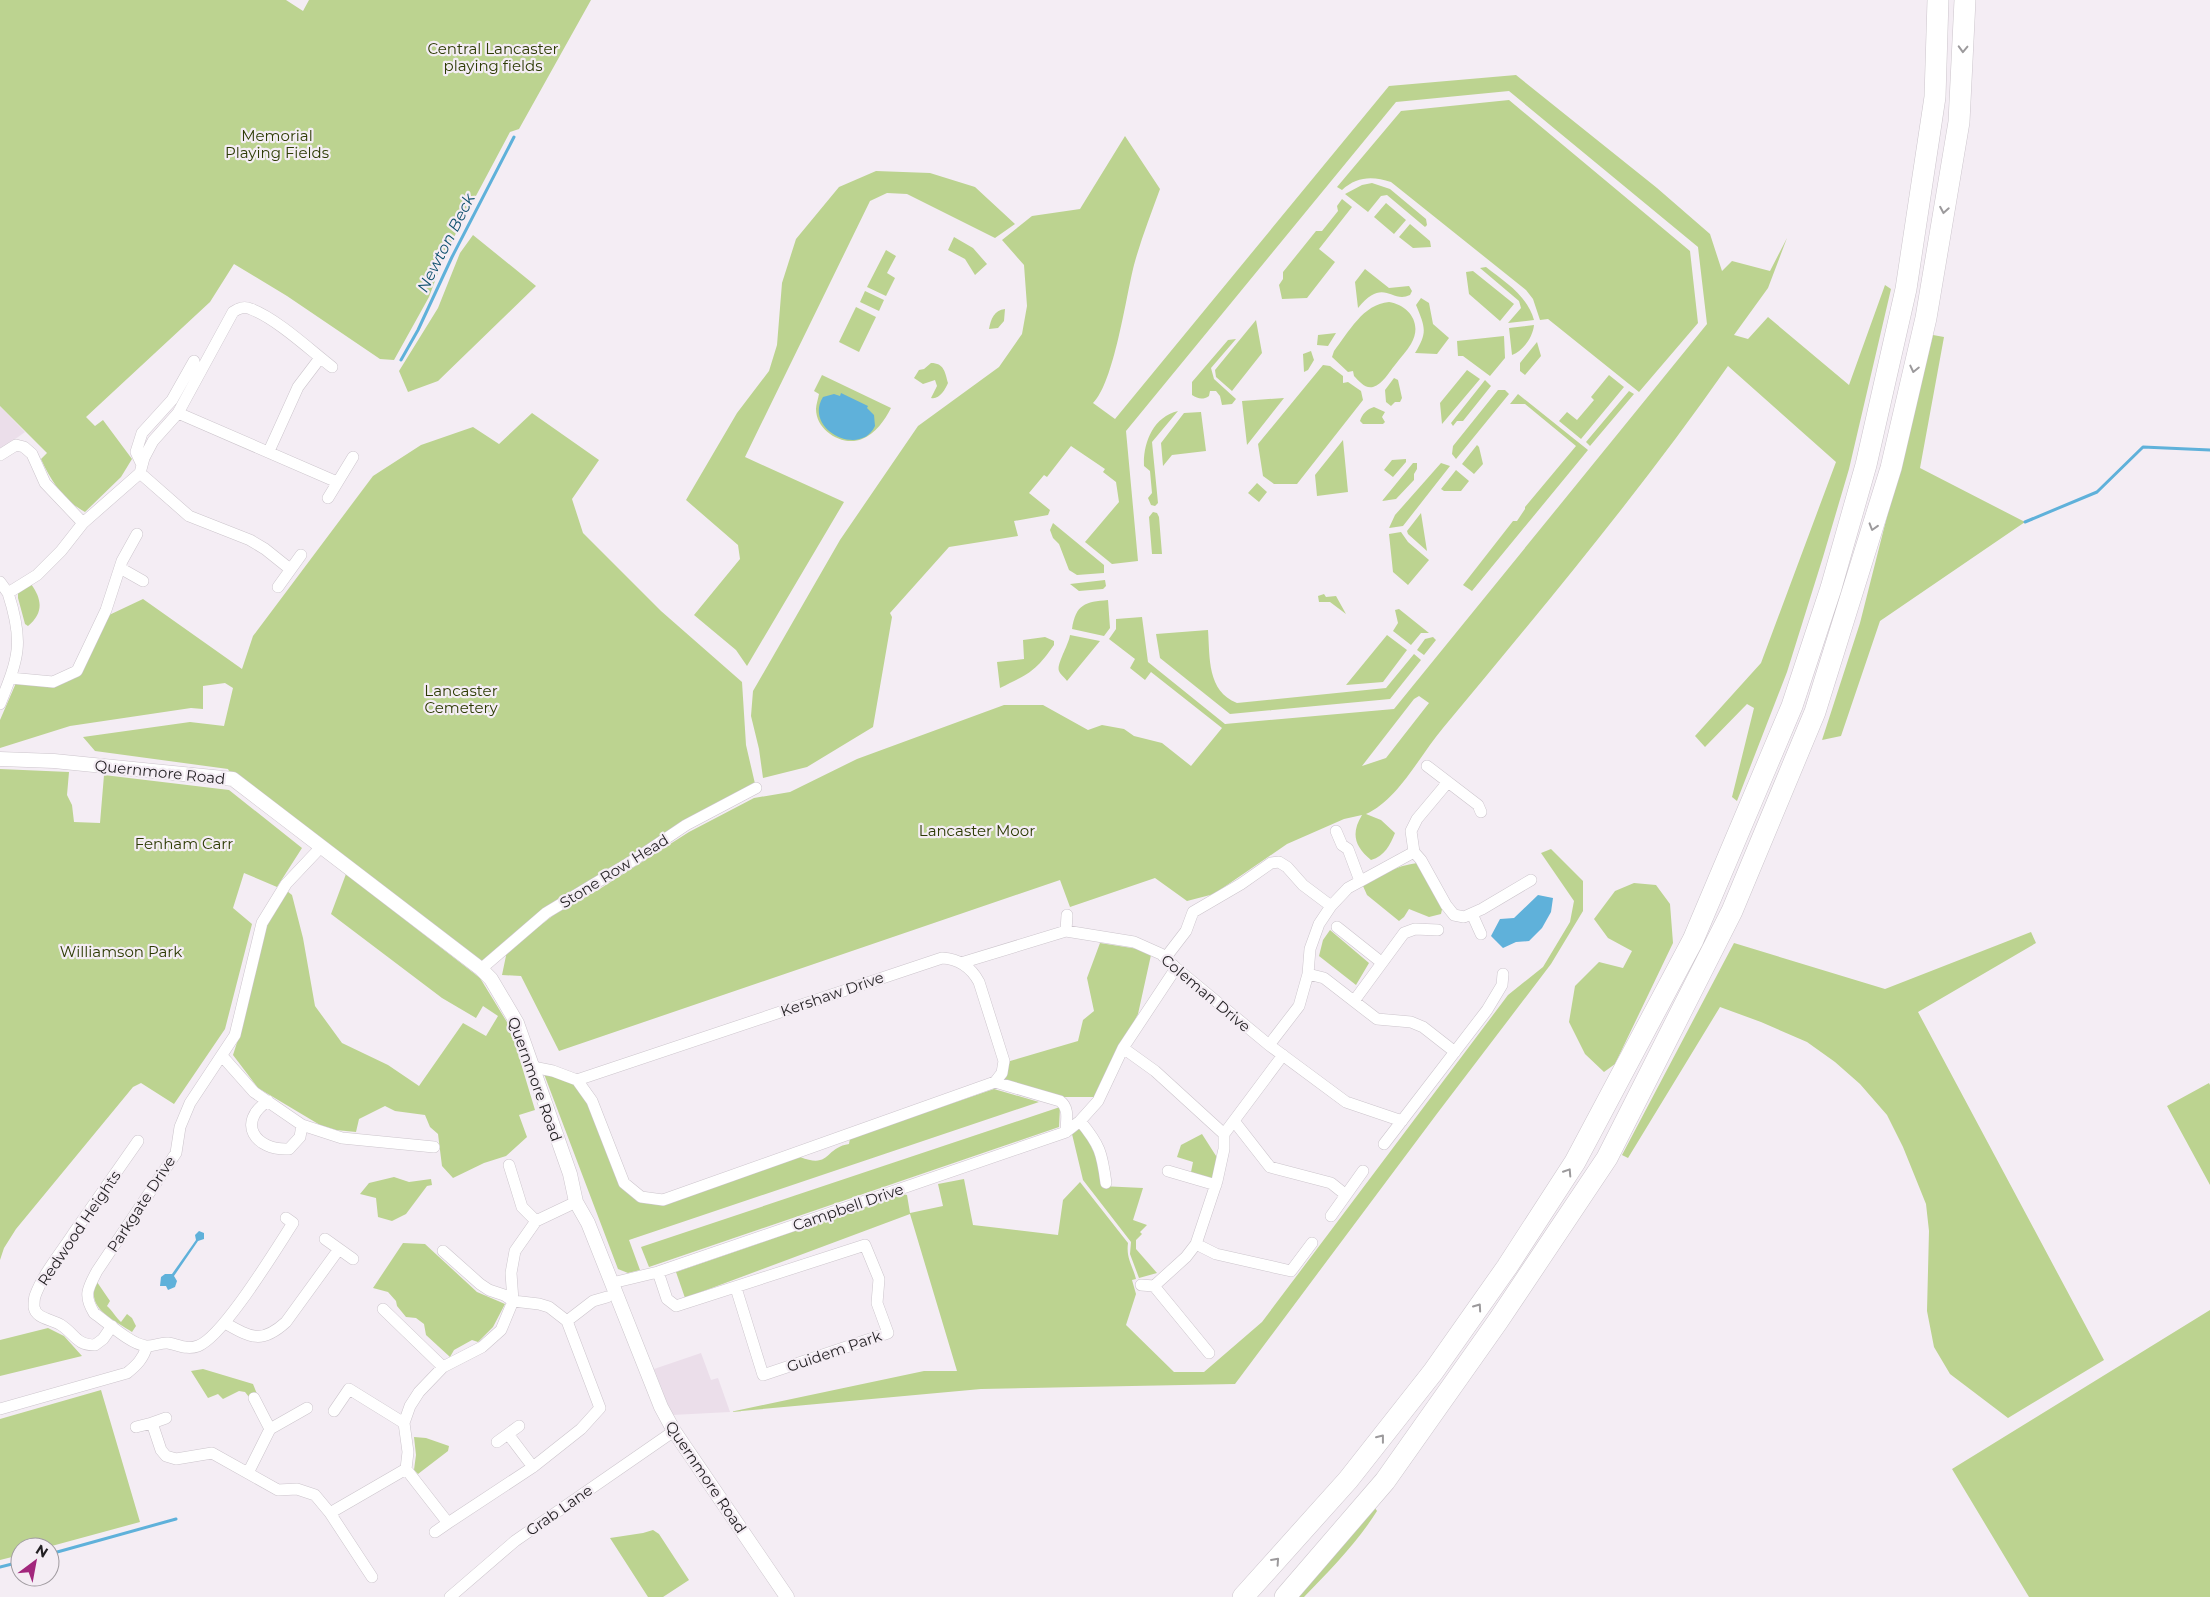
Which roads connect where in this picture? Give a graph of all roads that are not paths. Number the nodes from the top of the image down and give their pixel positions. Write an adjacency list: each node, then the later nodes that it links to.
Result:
1 (1938, 0): 121 (highway, one-way to 1)
2 (1965, 0): 122 (highway, one-way to 122)
3 (320, 358): 5 (street); 6 (street); 7 (street)
4 (194, 361): 10 (street)
5 (332, 367)
6 (178, 413): 7 (street); 10 (street)
7 (269, 451): 11 (street)
8 (0, 455): 13 (street)
9 (353, 457): 11 (street)
10 (141, 469): 13 (street); 17 (street)
11 (337, 482): 12 (street)
12 (328, 498)
13 (82, 523): 21 (street)
14 (137, 534): 16 (street)
15 (301, 555): 17 (street)
16 (120, 568): 18 (street); 22 (street)
17 (290, 569): 20 (street)
18 (143, 581)
19 (0, 582): 21 (street)
20 (278, 587)
21 (8, 593): 22 (street)
22 (10, 678): 23 (street)
23 (0, 704)
24 (0, 759): 30 (street, Quernmore Road)
25 (1428, 766): 26 (street)
26 (1448, 782): 28 (street); 31 (street)
27 (756, 788): 45 (street, Stone Row Head)
28 (1481, 812)
29 (1336, 831): 33 (street)
30 (320, 847): 45 (street, Quernmore Road); 53 (street, Parkgate Drive)
31 (1414, 852): 33 (street); 35 (street)
32 (1531, 880): 35 (street)
33 (1360, 881): 34 (street)
34 (1331, 906): 41 (street); 46 (street)
35 (1472, 914): 40 (street)
36 (1067, 915): 39 (street)
37 (1337, 927): 42 (street)
38 (1438, 930): 42 (street)
39 (1066, 931): 41 (street, Coleman Drive); 43 (street, Coleman Drive)
40 (1481, 934)
41 (1166, 957): 44 (street, Coleman Drive)
42 (1381, 962): 48 (street)
43 (961, 963): 55 (street, Kershaw Drive); 56 (street)
44 (1176, 968): 49 (street, Coleman Drive); 50 (street, Campbell Drive)
45 (481, 969): 54 (street, Quernmore Road)
46 (1308, 974): 48 (street); 49 (street)
47 (1503, 974): 51 (street)
48 (1354, 1001): 51 (street)
49 (1269, 1046): 52 (street, Coleman Drive)
50 (1122, 1048): 58 (street); 60 (street, Campbell Drive)
51 (1455, 1052): 59 (street)
52 (1283, 1055): 59 (street, Coleman Drive); 61 (street)
53 (222, 1056): 57 (street); 95 (street, Parkgate Drive)
54 (533, 1067): 55 (street); 75 (street, Quernmore Road)
55 (577, 1080): 56 (street)
56 (995, 1082): 63 (street)
57 (268, 1101): 62 (street); 62 (street)
58 (1200, 1111): 64 (street); 68 (street)
59 (1402, 1120): 66 (street)
60 (1080, 1121): 63 (street, Campbell Drive); 72 (street)
61 (1234, 1121): 64 (street); 74 (street)
62 (302, 1125): 67 (street)
63 (1066, 1132): 85 (street, Campbell Drive)
64 (1224, 1134): 68 (street)
65 (138, 1141): 95 (street, Redwood Heights)
66 (1384, 1144)
67 (434, 1148)
68 (1224, 1149): 73 (street)
69 (509, 1165): 78 (street)
70 (1168, 1171): 73 (street)
71 (1364, 1171): 74 (street)
72 (1106, 1183)
73 (1216, 1185): 81 (street)
74 (1346, 1194): 76 (street)
75 (576, 1202): 78 (street); 86 (street, Quernmore Road)
76 (1331, 1216)
77 (286, 1218): 94 (street)
78 (536, 1221): 91 (street)
79 (325, 1239): 82 (street)
80 (1312, 1243): 81 (street)
81 (1196, 1244): 88 (street)
82 (339, 1249): 84 (street); 94 (street)
83 (443, 1251): 91 (street)
84 (353, 1259)
85 (658, 1272): 86 (street, Campbell Drive); 89 (street, Guidem Park)
86 (612, 1283): 109 (street, Quernmore Road)
87 (1141, 1285): 88 (street)
88 (1154, 1286): 97 (street)
89 (736, 1288): 89 (street, Guidem Park)
90 (607, 1297): 93 (street)
91 (513, 1301): 93 (street); 98 (street)
92 (383, 1309): 98 (street)
93 (567, 1320): 112 (street)
94 (225, 1323): 96 (street)
95 (112, 1326): 96 (street, Parkgate Drive)
96 (147, 1346): 101 (street)
97 (1209, 1353)
98 (443, 1367): 105 (street)
99 (254, 1398): 108 (street)
100 (307, 1408): 108 (street)
101 (0, 1409)
102 (334, 1411): 105 (street)
103 (166, 1418): 104 (street)
104 (152, 1423): 107 (street); 114 (street)
105 (404, 1423): 113 (street)
106 (519, 1426): 110 (street)
107 (136, 1427)
108 (270, 1430): 114 (street)
109 (674, 1431): 119 (street, Grab Lane); 120 (street, Quernmore Road)
110 (508, 1434): 111 (street); 112 (street)
111 (497, 1442)
112 (532, 1467): 116 (street)
113 (406, 1469): 115 (street); 116 (street)
114 (248, 1472): 115 (street)
115 (330, 1513): 118 (street)
116 (448, 1523): 117 (street)
117 (435, 1532)
118 (372, 1577)
119 (450, 1597)
120 (787, 1597)
121 (1243, 1597)
122 (1285, 1597)

